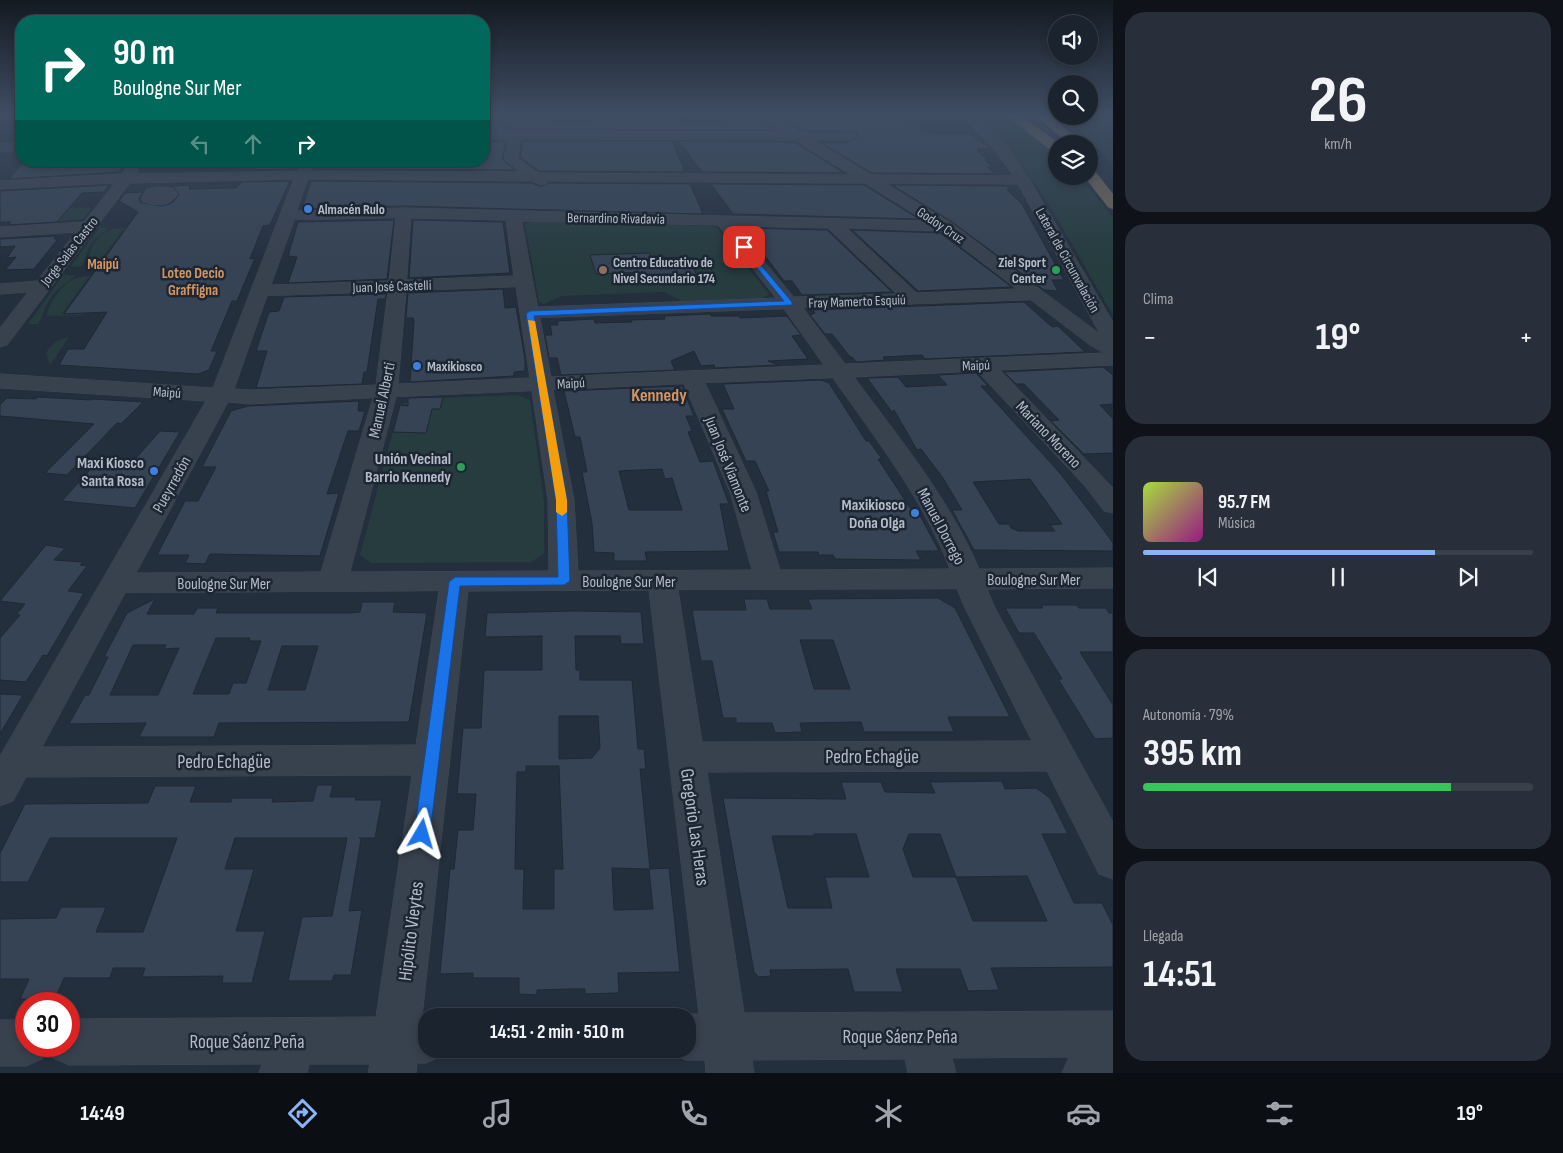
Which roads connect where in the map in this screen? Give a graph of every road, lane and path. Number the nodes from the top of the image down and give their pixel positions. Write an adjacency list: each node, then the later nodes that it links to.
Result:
1 (517, 163): 7 (street)
2 (843, 163): 8 (street, Godoy Cruz)
3 (1011, 163): 9 (street, Lateral de Circunvalación)
4 (134, 167): 12 (street, Jorge Salas Castro)
5 (306, 167): 6 (street, Pueyrredón)
6 (302, 176): 7 (street); 12 (street); 18 (street, Pueyrredón)
7 (536, 177): 8 (street); 13 (street)
8 (869, 179): 9 (street); 24 (street, Godoy Cruz)
9 (1023, 180): 35 (street, Lateral de Circunvalación)
10 (1098, 184): 16 (highway)
11 (0, 185): 12 (street)
12 (120, 185): 14 (street); 23 (street, Jorge Salas Castro)
13 (551, 188)
14 (155, 192)
15 (566, 199): 20 (street)
16 (1113, 204)
17 (404, 213): 18 (street, Bernardino Rivadavia); 19 (street, Bernardino Rivadavia); 28 (street, Manuel Alberti)
18 (287, 216): 30 (street, Pueyrredón)
19 (513, 216): 20 (street, Bernardino Rivadavia); 26 (street)
20 (566, 217): 21 (street, Bernardino Rivadavia)
21 (723, 221): 22 (street, Bernardino Rivadavia); 33 (street, Manuel Dorrego)
22 (832, 223): 24 (street, Bernardino Rivadavia); 32 (street)
23 (88, 226): 25 (street); 27 (street, Jorge Salas Castro)
24 (945, 226): 31 (street, Godoy Cruz)
25 (0, 232)
26 (524, 281): 28 (street, Juan José Castelli); 34 (street)
27 (42, 286): 29 (street); 36 (street, Jorge Salas Castro)
28 (397, 286): 30 (street, Juan José Castelli); 44 (street, Manuel Alberti)
29 (0, 289)
30 (259, 291): 45 (street, Pueyrredón)
31 (1035, 294): 32 (street, Fray Mamerto Esquiú); 37 (street, Godoy Cruz)
32 (913, 299): 33 (street, Fray Mamerto Esquiú)
33 (790, 303): 34 (street, Fray Mamerto Esquiú); 40 (street, Manuel Dorrego)
34 (530, 314): 43 (street)
35 (1113, 339)
36 (0, 341)
37 (1113, 350)
38 (1113, 359): 39 (street, Maipú)
39 (983, 365): 40 (street, Maipú); 46 (street, Mariano Moreno)
40 (839, 371): 41 (street, Maipú); 48 (street, Manuel Dorrego)
41 (692, 378): 43 (street, Maipú); 50 (street, Juan José Viamonte)
42 (0, 380): 45 (street, Maipú)
43 (542, 384): 44 (street, Maipú); 51 (street)
44 (386, 391): 45 (street, Maipú); 52 (street, Manuel Alberti)
45 (221, 395): 54 (street, Pueyrredón)
46 (1113, 505)
47 (1113, 578): 48 (street, Boulogne Sur Mer)
48 (968, 579): 50 (street, Boulogne Sur Mer); 55 (street, Manuel Dorrego)
49 (662, 580): 50 (street, Boulogne Sur Mer); 51 (street, Boulogne Sur Mer); 56 (street, Gregorio Las Heras)
50 (769, 580)
51 (564, 581): 53 (street, Boulogne Sur Mer)
52 (333, 582): 53 (street, Boulogne Sur Mer); 54 (street, Boulogne Sur Mer)
53 (455, 582): 57 (street, Hipólito Vieytes)
54 (115, 583): 58 (street, Pueyrredón)
55 (1058, 756): 56 (street, Pedro Echagüe); 59 (street, Manuel Dorrego)
56 (686, 757): 64 (street, Gregorio Las Heras)
57 (432, 760): 58 (street, Pedro Echagüe); 65 (street, Hipólito Vieytes)
58 (8, 776)
59 (1113, 861)
60 (1113, 1034): 66 (street, Roque Sáenz Peña)
61 (0, 1043): 62 (street)
62 (15, 1043)
63 (80, 1043): 67 (street, Roque Sáenz Peña)
64 (714, 1049): 66 (street, Roque Sáenz Peña)
65 (405, 1051): 67 (street, Roque Sáenz Peña)
66 (927, 1054)
67 (288, 1057)
68 (1086, 1073): 69 (street)
69 (1113, 1073)

